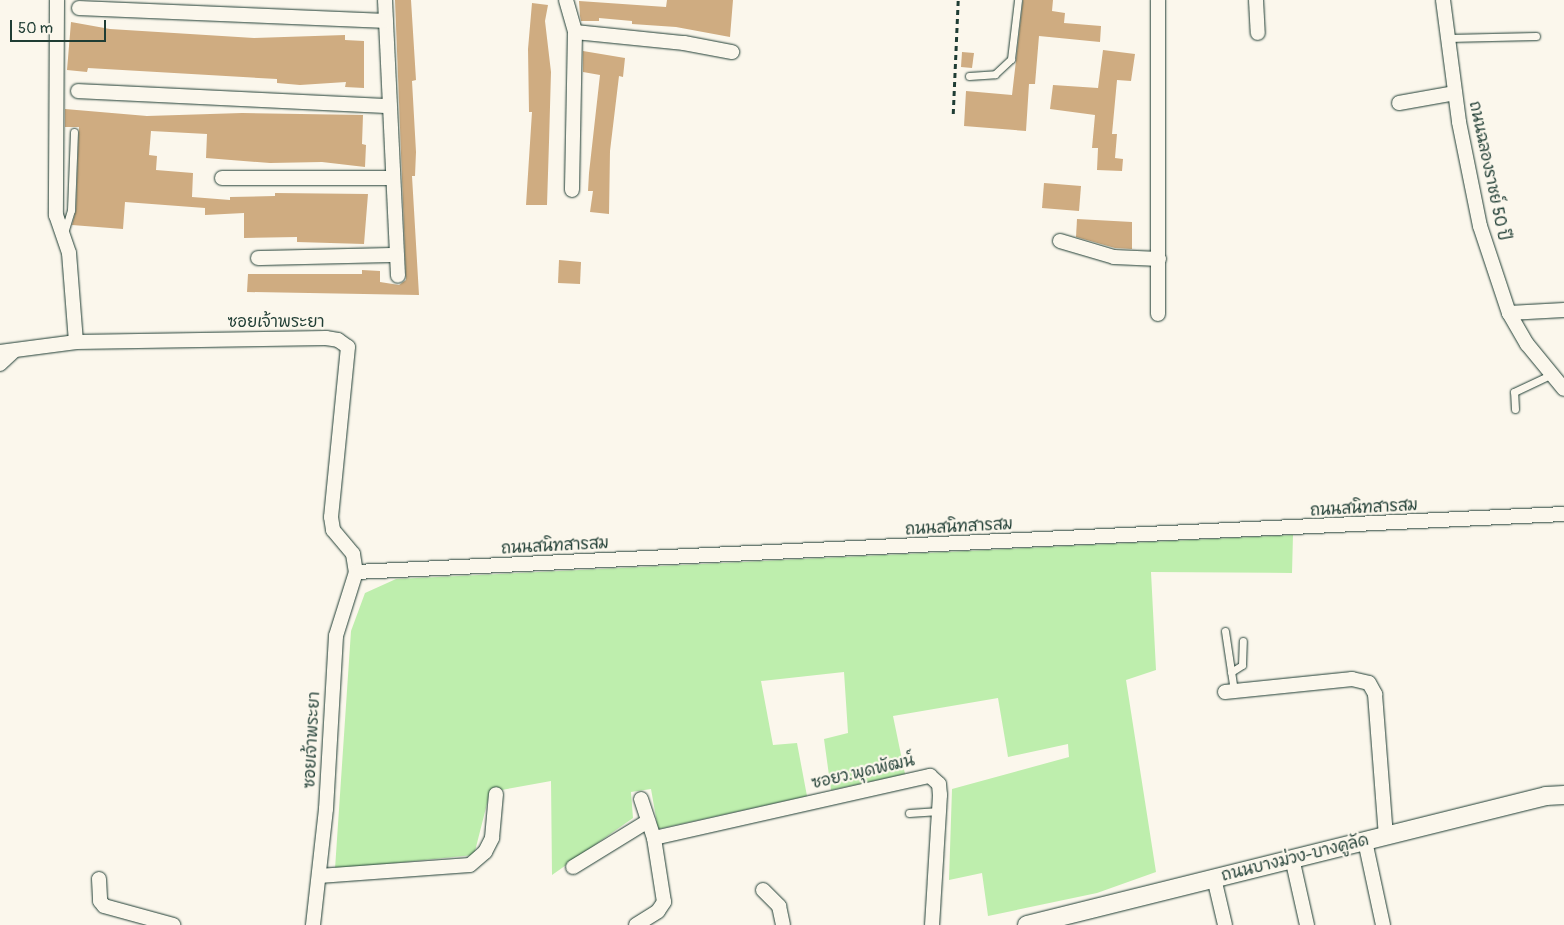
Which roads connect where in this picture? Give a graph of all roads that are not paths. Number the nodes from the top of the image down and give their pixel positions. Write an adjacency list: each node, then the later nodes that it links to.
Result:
1 (57, 0): 21 (street)
2 (385, 0): 9 (street)
3 (566, 0): 10 (street)
4 (1018, 0): 15 (lane)
5 (1158, 0): 30 (street)
6 (1256, 0): 11 (street)
7 (1443, 0): 13 (street, ถนนฉลองราชย์ 50 ปี)
8 (80, 8): 9 (street)
9 (386, 21): 19 (street)
10 (575, 32): 14 (street); 25 (street)
11 (1258, 34)
12 (1536, 36): 13 (lane)
13 (1448, 38): 17 (street, ถนนฉลองราชย์ 50 ปี)
14 (732, 52)
15 (969, 76)
16 (78, 91): 19 (street)
17 (1455, 93): 18 (street); 33 (street, ถนนฉลองราชย์ 50 ปี)
18 (1399, 103)
19 (389, 106): 24 (street)
20 (74, 132): 22 (lane)
21 (56, 155): 22 (lane); 26 (street)
22 (72, 156): 26 (lane)
23 (222, 178): 24 (street)
24 (392, 178): 28 (street)
25 (572, 190)
26 (64, 234): 35 (street)
27 (1060, 241): 30 (street)
28 (395, 255): 29 (street); 31 (street)
29 (258, 258)
30 (1159, 259): 34 (street)
31 (398, 276)
32 (1564, 310): 33 (street)
33 (1509, 313): 38 (street, ถนนฉลองราชย์ 50 ปี)
34 (1158, 314)
35 (76, 342): 36 (street, ซอยเจ้าพระยา); 42 (street, ซอยเจ้าพระยา)
36 (7, 352): 37 (street)
37 (0, 364)
38 (1552, 374): 39 (street, ถนนฉลองราชย์ 50 ปี); 40 (lane)
39 (1564, 388)
40 (1515, 409)
41 (1564, 514): 42 (street, ถนนสนิทสารสม)
42 (356, 572): 58 (street, ซอยเจ้าพระยา)
43 (1226, 631): 45 (lane)
44 (1243, 641): 45 (lane)
45 (1231, 672): 46 (lane)
46 (1230, 691): 53 (street)
47 (496, 794): 58 (street)
48 (1564, 795): 53 (street, ถนนบางม่วง-บางคูลัด)
49 (641, 799): 52 (street)
50 (939, 811): 51 (lane); 54 (street, ซอยว.พุดพัฒน์); 66 (street, ซอยว.พุดพัฒน์)
51 (909, 813)
52 (648, 821): 54 (street); 57 (street)
53 (1386, 836): 55 (street, ถนนบางม่วง-บางคูลัด)
54 (654, 838): 64 (street)
55 (1365, 841): 56 (street, ถนนบางม่วง-บางคูลัด); 70 (street)
56 (1292, 858): 59 (street, ถนนบางม่วง-บางคูลัด); 69 (street)
57 (573, 867)
58 (320, 876): 63 (street, ซอยเจ้าพระยา)
59 (1214, 878): 67 (street, ถนนบางม่วง-บางคูลัด); 68 (street)
60 (99, 879): 62 (street)
61 (763, 890): 65 (street)
62 (173, 925)
63 (313, 925)
64 (636, 925)
65 (783, 925)
66 (932, 925)
67 (1027, 925)
68 (1225, 925)
69 (1307, 925)
70 (1383, 925)

